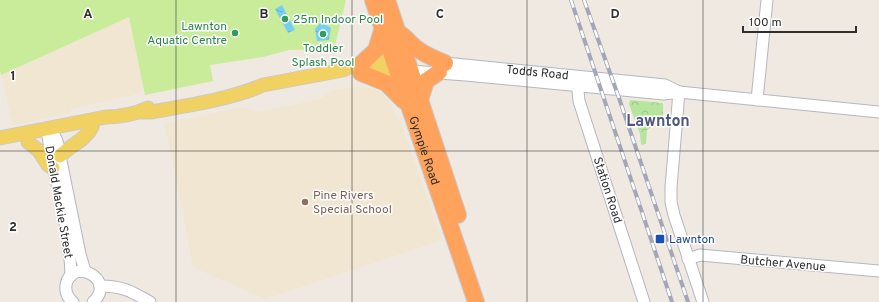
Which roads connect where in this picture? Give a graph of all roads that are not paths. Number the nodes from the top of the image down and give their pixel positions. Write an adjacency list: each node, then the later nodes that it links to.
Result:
1 (373, 0): 4 (highway, Gympie Road)
2 (387, 0): 4 (highway, Gympie Road)
3 (767, 0): 10 (street)
4 (390, 31): 5 (highway, Gympie Road); 6 (highway); 7 (highway)
5 (402, 67): 6 (street, Todds Road); 7 (main road); 11 (highway, Gympie Road)
6 (442, 68): 8 (street, Todds Road); 11 (highway)
7 (361, 69): 11 (highway); 13 (main road)
8 (577, 81): 9 (street, Todds Road); 31 (street, Station Road)
9 (679, 92): 10 (street, Todds Road); 21 (street)
10 (757, 100): 12 (street, Todds Road)
11 (414, 102): 29 (highway, Gympie Road); 30 (highway, Gympie Road)
12 (879, 112)
13 (118, 117): 14 (main road); 15 (main road)
14 (92, 127): 15 (main road); 19 (main road)
15 (50, 133): 16 (main road); 17 (main road); 19 (street, Donald Mackie Street); 20 (street, Donald Mackie Street)
16 (0, 138)
17 (28, 142): 18 (main road); 20 (main road)
18 (0, 147)
19 (60, 156): 22 (street, Donald Mackie Street)
20 (53, 168): 24 (street, Donald Mackie Street)
21 (688, 259): 23 (street, Butcher Avenue); 32 (street)
22 (85, 271): 24 (street); 25 (street)
23 (879, 272)
24 (71, 276): 26 (street, Donald Mackie Street)
25 (100, 286): 27 (street); 28 (street)
26 (73, 302)
27 (92, 302)
28 (150, 302)
29 (476, 302)
30 (487, 302)
31 (644, 302)
32 (703, 302)

